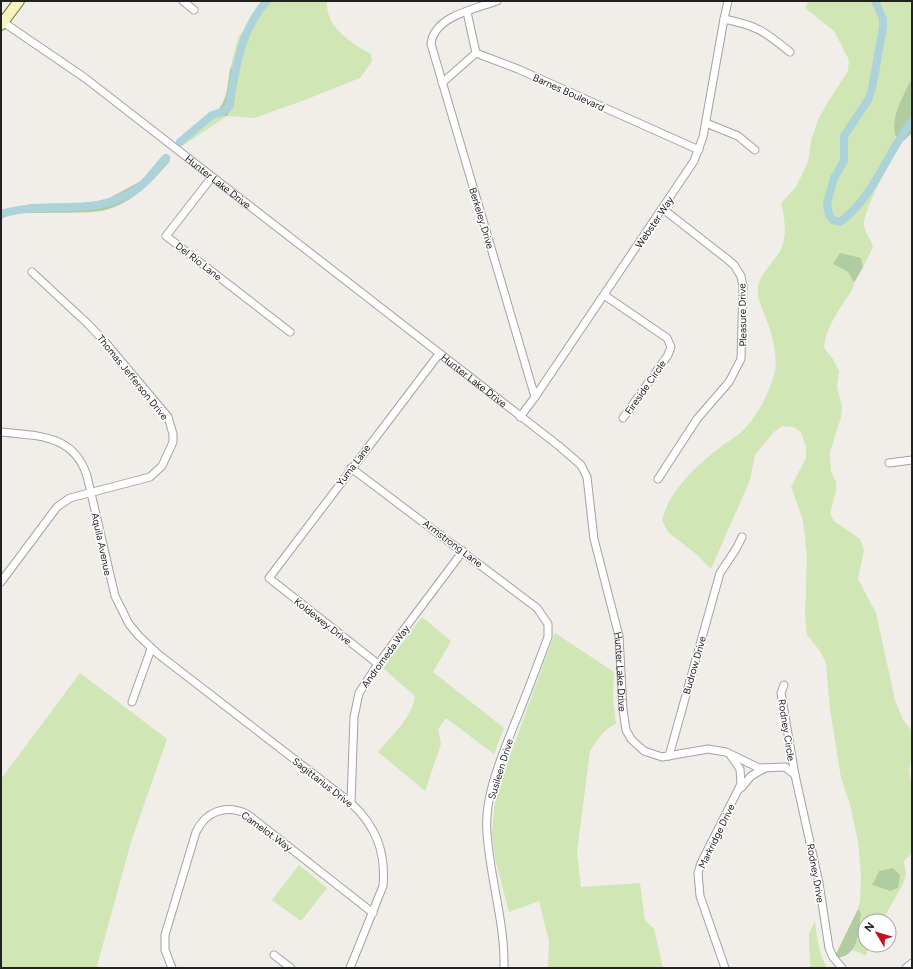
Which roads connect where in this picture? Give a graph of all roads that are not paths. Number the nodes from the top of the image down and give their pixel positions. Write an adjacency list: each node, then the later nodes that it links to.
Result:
1 (19, 1): 8 (main road)
2 (183, 1): 5 (street)
3 (498, 1): 6 (street, Berkeley Drive)
4 (728, 1): 7 (street, Webster Way)
5 (194, 10)
6 (468, 12): 10 (street); 11 (street, Berkeley Drive)
7 (724, 19): 9 (street); 12 (street, Webster Way)
8 (2, 23): 15 (street, Hunter Lake Drive)
9 (790, 52)
10 (476, 54): 11 (street); 13 (street, Barnes Boulevard)
11 (442, 83): 21 (street, Berkeley Drive)
12 (706, 123): 13 (street, Webster Way); 14 (street)
13 (699, 150): 16 (street, Webster Way)
14 (755, 150)
15 (212, 177): 19 (street, Del Rio Lane); 20 (street, Hunter Lake Drive)
16 (663, 209): 18 (street, Webster Way); 28 (street, Pleasure Drive)
17 (32, 272): 29 (street, Thomas Jefferson Drive)
18 (604, 295): 21 (street, Webster Way); 23 (street, Fireside Circle)
19 (290, 332)
20 (439, 354): 22 (street, Hunter Lake Drive); 27 (street, Yuma Lane)
21 (535, 397): 22 (street, Webster Way)
22 (520, 417): 40 (street, Hunter Lake Drive)
23 (623, 418)
24 (1, 432): 29 (street, Aquila Avenue)
25 (912, 460): 26 (street)
26 (889, 462)
27 (351, 468): 31 (street, Armstrong Lane); 32 (street, Yuma Lane)
28 (658, 479)
29 (91, 493): 33 (street, Thomas Jefferson Drive); 35 (street, Aquila Avenue)
30 (742, 537): 40 (street, Budrow Drive)
31 (463, 551): 34 (street, Armstrong Lane); 36 (street, Andromeda Way)
32 (268, 578): 36 (street, Koldewey Drive)
33 (1, 582)
34 (548, 624): 51 (street, Susileen Drive)
35 (151, 648): 38 (street); 44 (street, Sagittarius Drive)
36 (378, 664): 44 (street, Andromeda Way)
37 (784, 685): 42 (street, Rodney Circle)
38 (132, 702)
39 (726, 752): 40 (street, Hunter Lake Drive); 41 (street, Hunter Lake Drive); 43 (street, Markridge Drive)
40 (668, 756)
41 (766, 767): 42 (street, Hunter Lake Drive); 43 (street, Markridge Drive)
42 (795, 775): 53 (street, Rodney Drive)
43 (735, 796): 52 (street, Markridge Drive)
44 (351, 803): 45 (street, Sagittarius Drive)
45 (373, 913): 48 (street, Camelot Way); 50 (street, Sagittarius Drive)
46 (274, 955): 49 (street)
47 (912, 963): 54 (street)
48 (172, 968)
49 (291, 968)
50 (350, 968)
51 (504, 968)
52 (725, 968)
53 (842, 968)
54 (906, 968)

